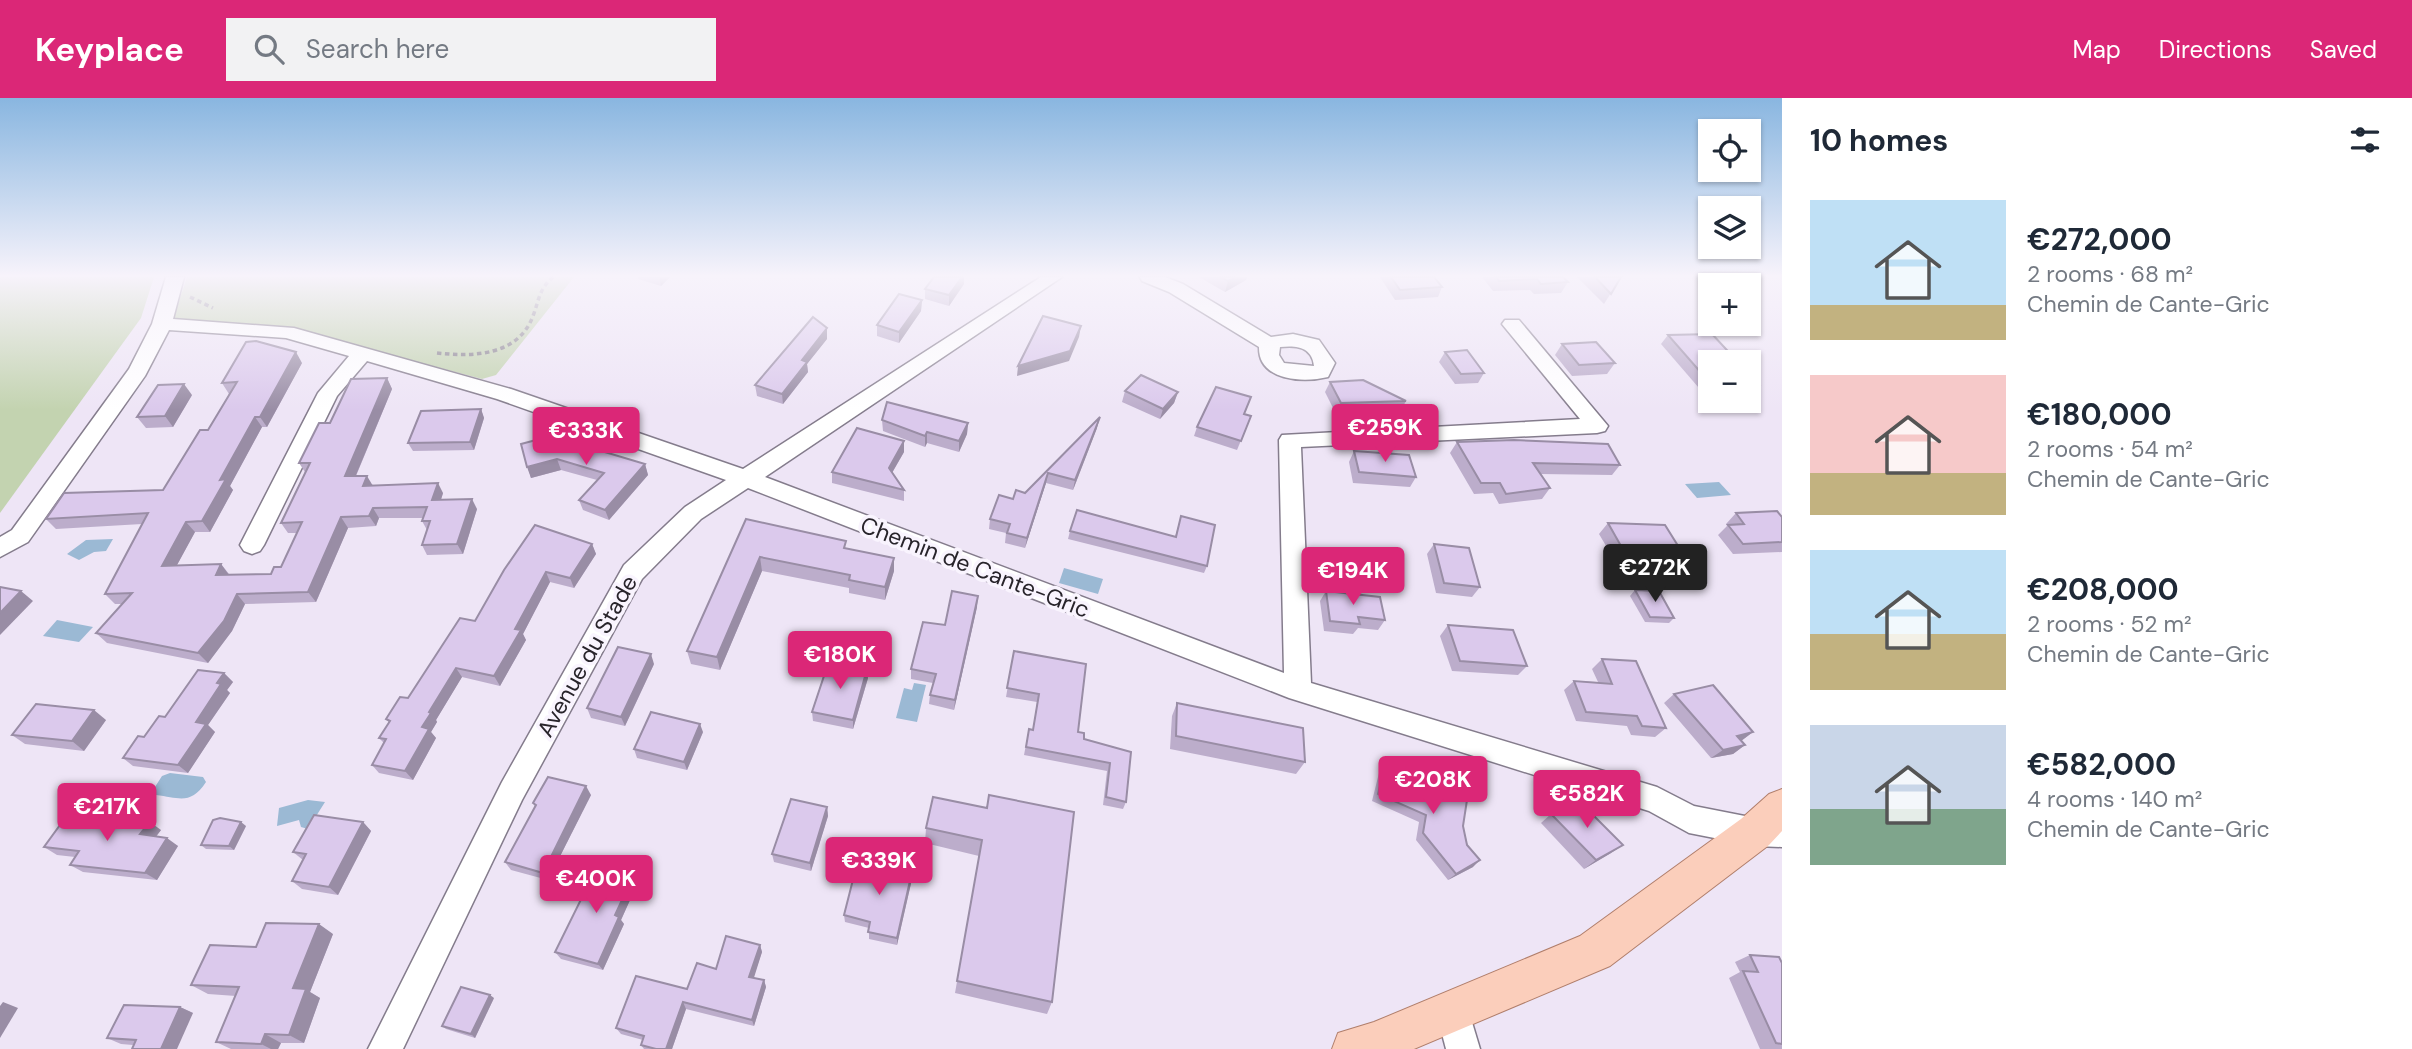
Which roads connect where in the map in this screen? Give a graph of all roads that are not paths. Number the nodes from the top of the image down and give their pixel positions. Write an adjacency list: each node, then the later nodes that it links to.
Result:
1 (986, 321): 7 (street, Avenue du Stade)
2 (1231, 321): 5 (street)
3 (162, 324): 6 (street, Chemin de Cante-Gric); 9 (street)
4 (1512, 324): 10 (street)
5 (1269, 344)
6 (363, 354): 7 (street, Chemin de Cante-Gric); 8 (street)
7 (747, 479): 10 (street, Chemin de Cante-Gric); 13 (street, Avenue du Stade)
8 (253, 545)
9 (0, 548)
10 (1298, 690): 11 (street, Chemin de Cante-Gric)
11 (1773, 823): 12 (main road)
12 (1458, 1030): 14 (main road)
13 (385, 1049)
14 (1354, 1049)

